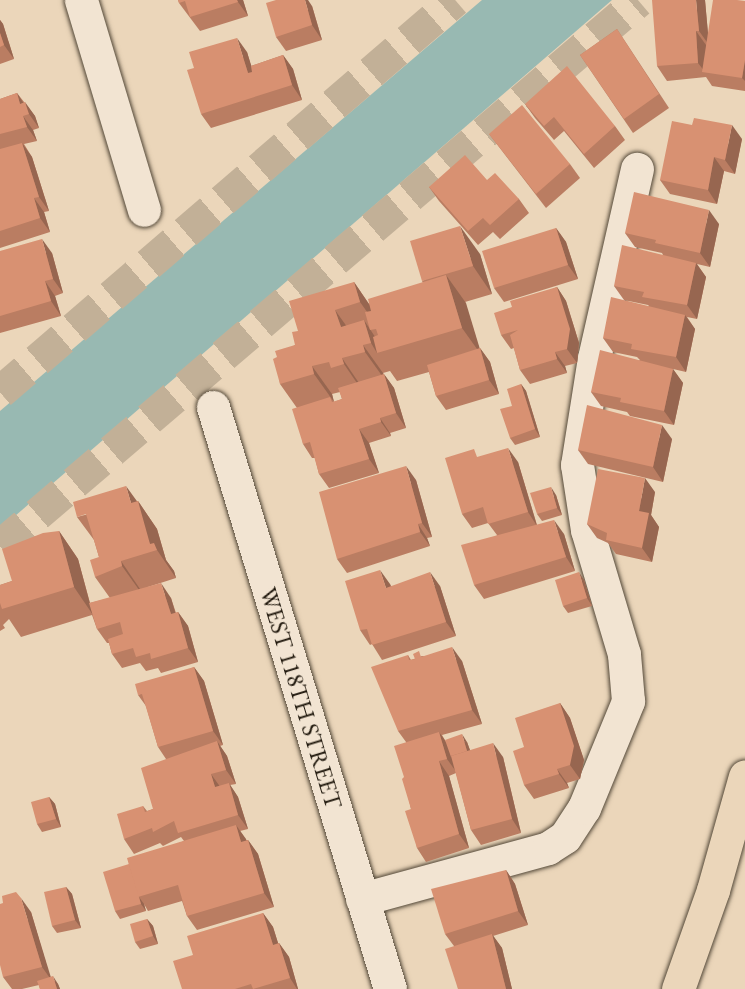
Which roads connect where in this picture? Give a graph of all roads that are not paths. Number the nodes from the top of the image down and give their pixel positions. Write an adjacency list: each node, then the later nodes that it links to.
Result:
1 (81, 0): 3 (street)
2 (637, 168): 6 (street)
3 (144, 210)
4 (213, 407): 6 (street, WEST 118TH STREET)
5 (745, 776): 8 (highway)
6 (362, 899): 7 (street, WEST 118TH STREET)
7 (390, 989)
8 (678, 989)

